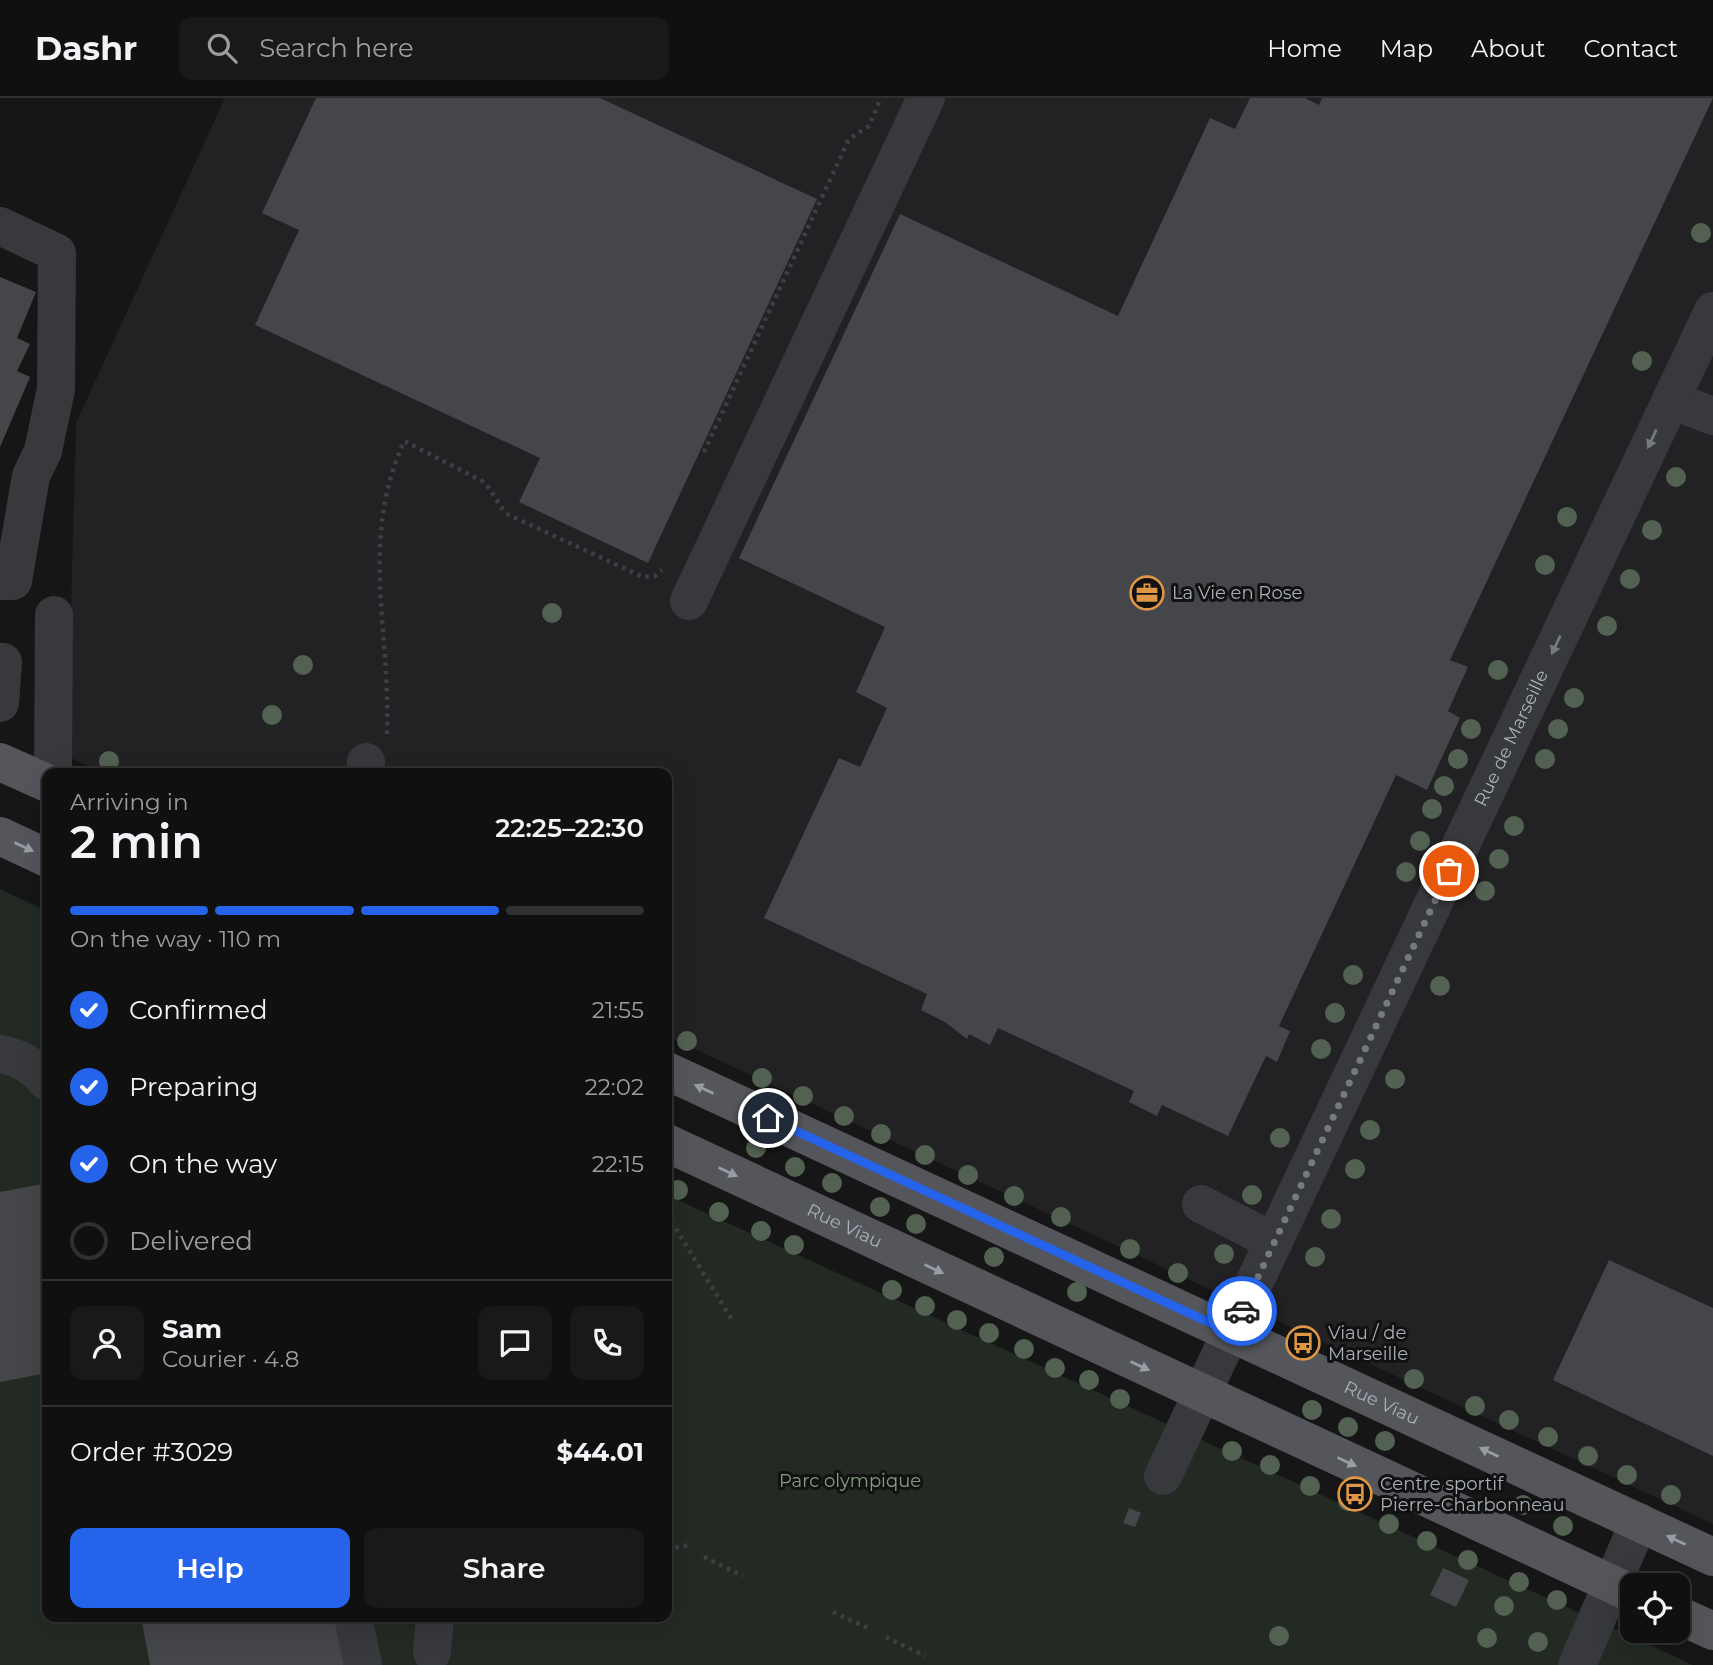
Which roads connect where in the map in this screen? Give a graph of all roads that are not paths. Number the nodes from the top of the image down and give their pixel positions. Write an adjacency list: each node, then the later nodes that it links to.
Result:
1 (926, 98): 7 (street)
2 (0, 226): 6 (street)
3 (1713, 311): 4 (street, Rue de Marseille)
4 (1671, 401): 5 (street); 21 (street, Rue de Marseille, one-way to 21)
5 (1713, 416)
6 (0, 581)
7 (689, 601)
8 (54, 615): 12 (street)
9 (0, 662): 10 (street)
10 (0, 704)
11 (0, 762): 13 (main road)
12 (53, 768)
13 (42, 781)
14 (0, 836): 15 (main road, one-way to 15)
15 (42, 856)
16 (0, 1054): 18 (street)
17 (672, 1074): 22 (main road, Rue Viau, one-way to 17)
18 (42, 1076)
19 (672, 1145): 23 (main road, Rue Viau, one-way to 23)
20 (1201, 1204): 21 (street)
21 (1274, 1242): 22 (street, Rue de Marseille)
22 (1232, 1333): 23 (street, Rue de Marseille); 25 (main road, Rue Viau, one-way to 22)
23 (1203, 1395): 24 (street, Rue de Marseille); 28 (main road, Rue Viau, one-way to 28)
24 (1163, 1476)
25 (1639, 1522): 26 (main road, Rue Viau, one-way to 25); 27 (street)
26 (1713, 1557)
27 (1627, 1573)
28 (1620, 1588)
29 (1620, 1594): 34 (street)
30 (1690, 1620): 32 (main road)
31 (354, 1622): 33 (street)
32 (1713, 1631)
33 (363, 1665)
34 (1577, 1665)

